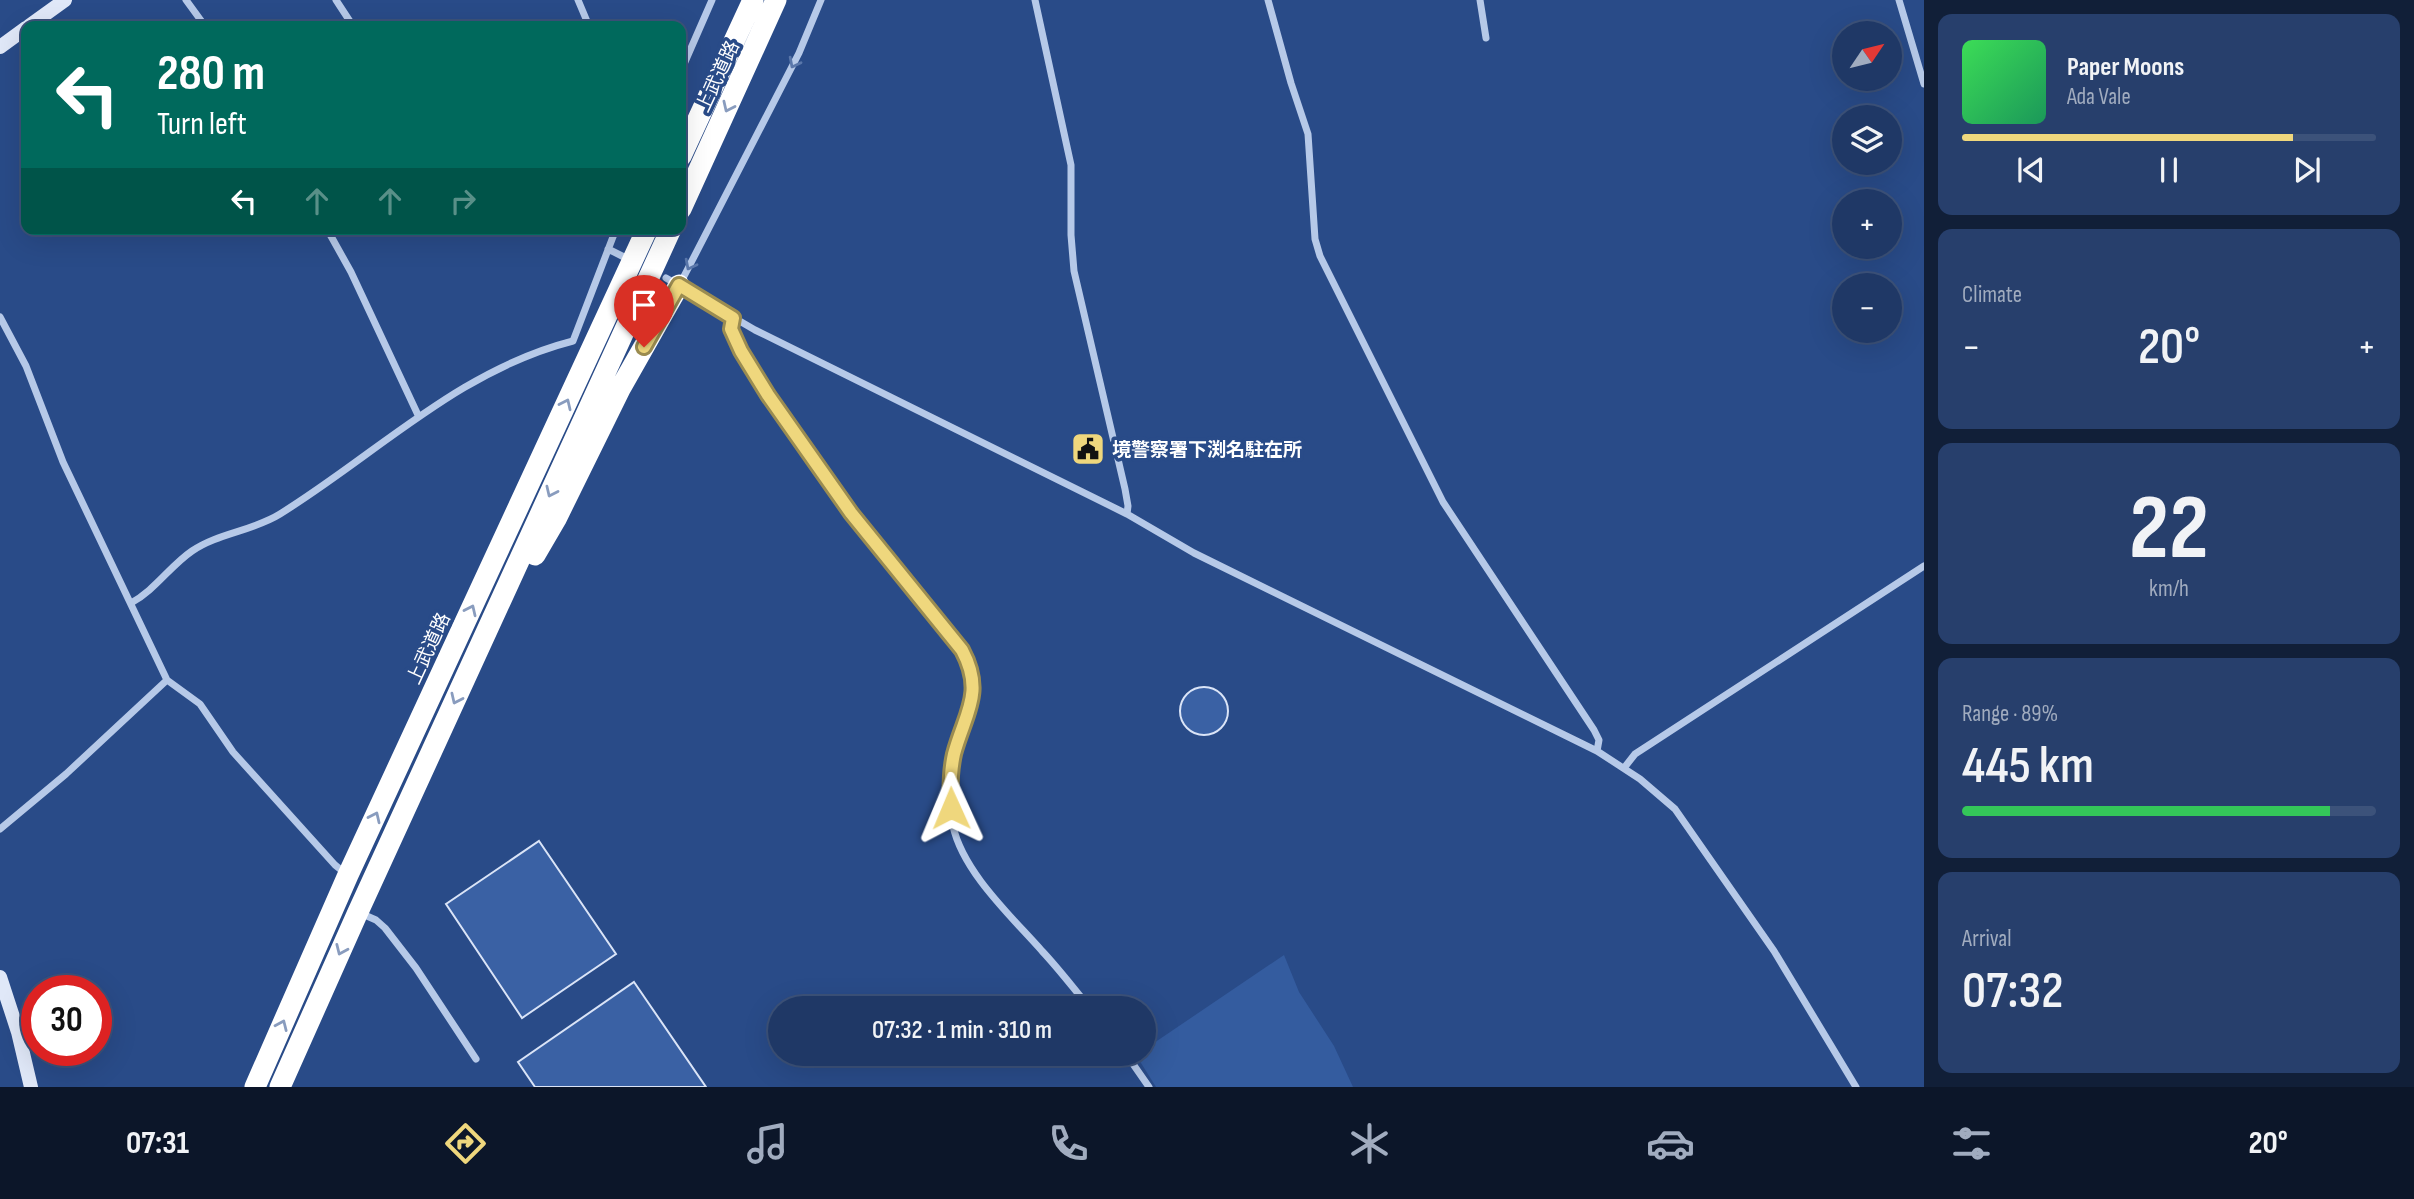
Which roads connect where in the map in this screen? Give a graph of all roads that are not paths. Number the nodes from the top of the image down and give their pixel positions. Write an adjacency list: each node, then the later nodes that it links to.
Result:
1 (65, 0): 13 (main road)
2 (186, 0): 14 (street)
3 (336, 0): 15 (street)
4 (578, 0): 16 (street)
5 (712, 0): 21 (street)
6 (753, 0): 23 (highway, 上武道路)
7 (776, 0): 24 (highway, 上武道路, one-way to 24)
8 (821, 0): 31 (street, one-way to 31)
9 (1035, 0): 35 (street)
10 (1268, 0): 40 (street)
11 (1480, 0): 18 (street)
12 (1899, 0): 20 (street)
13 (36, 21)
14 (201, 21)
15 (350, 21)
16 (587, 21)
17 (21, 32): 19 (main road)
18 (1486, 38)
19 (0, 47)
20 (1921, 59): 22 (street)
21 (686, 60)
22 (1924, 84)
23 (686, 145)
24 (686, 198)
25 (330, 235): 34 (street)
26 (614, 235): 29 (street)
27 (644, 235): 43 (highway, 上武道路, one-way to 27)
28 (668, 235): 38 (highway, one-way to 38)
29 (608, 249): 30 (street); 34 (street)
30 (624, 257)
31 (673, 282): 33 (street); 38 (highway)
32 (0, 317): 37 (street)
33 (733, 318): 35 (street); 46 (street)
34 (418, 415): 37 (street)
35 (1127, 514): 40 (street)
36 (1924, 566): 41 (street)
37 (131, 603): 39 (street)
38 (492, 621): 44 (highway, one-way to 44)
39 (167, 680): 42 (street); 43 (street)
40 (1597, 751): 41 (street)
41 (1624, 768): 53 (street)
42 (0, 829)
43 (348, 875): 50 (highway, 上武道路, one-way to 43)
44 (358, 912): 47 (street); 51 (highway, one-way to 51)
45 (0, 976): 49 (main road)
46 (1080, 996)
47 (476, 1059)
48 (1134, 1066): 52 (street)
49 (31, 1087)
50 (255, 1087)
51 (280, 1087)
52 (1149, 1087)
53 (1856, 1087)

